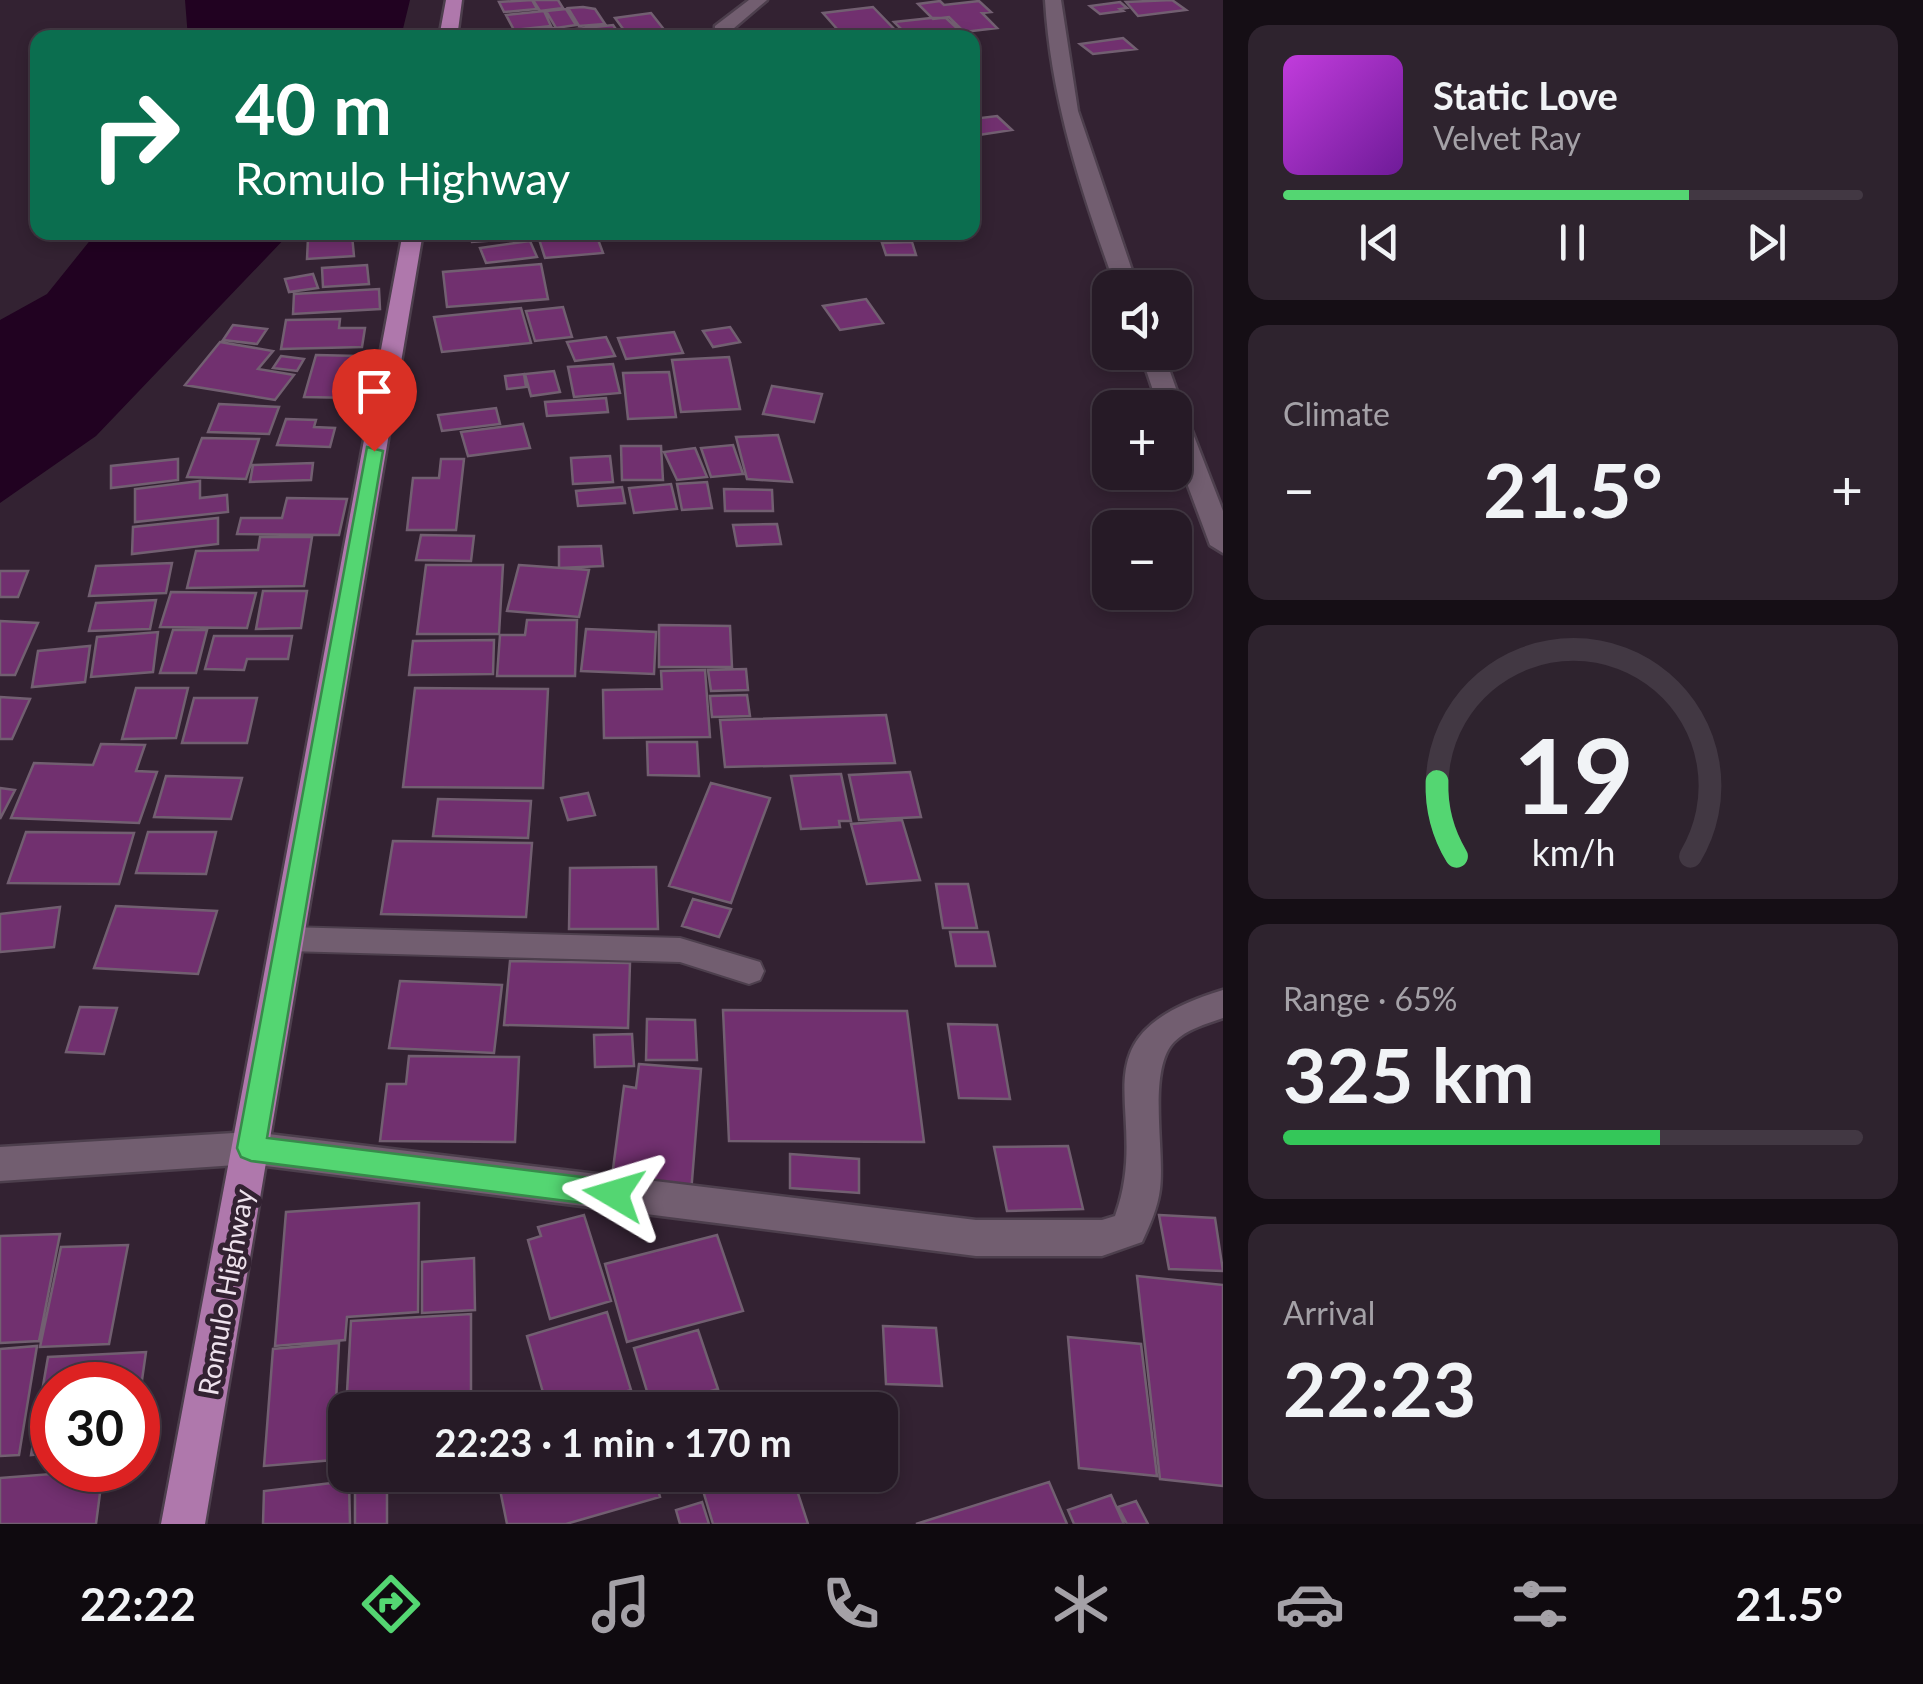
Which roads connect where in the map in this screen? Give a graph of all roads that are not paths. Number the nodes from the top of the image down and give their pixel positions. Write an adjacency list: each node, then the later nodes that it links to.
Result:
1 (454, 0): 4 (highway)
2 (759, 0): 5 (street)
3 (1053, 0): 7 (street)
4 (449, 30)
5 (720, 30)
6 (411, 240): 10 (highway, Romulo Highway)
7 (1121, 270)
8 (1192, 463): 9 (street)
9 (1223, 545)
10 (288, 938): 11 (lane); 13 (highway, Romulo Highway)
11 (749, 971)
12 (1223, 1004): 13 (street)
13 (251, 1148): 14 (street); 15 (highway, Romulo Highway)
14 (0, 1164)
15 (183, 1524)

